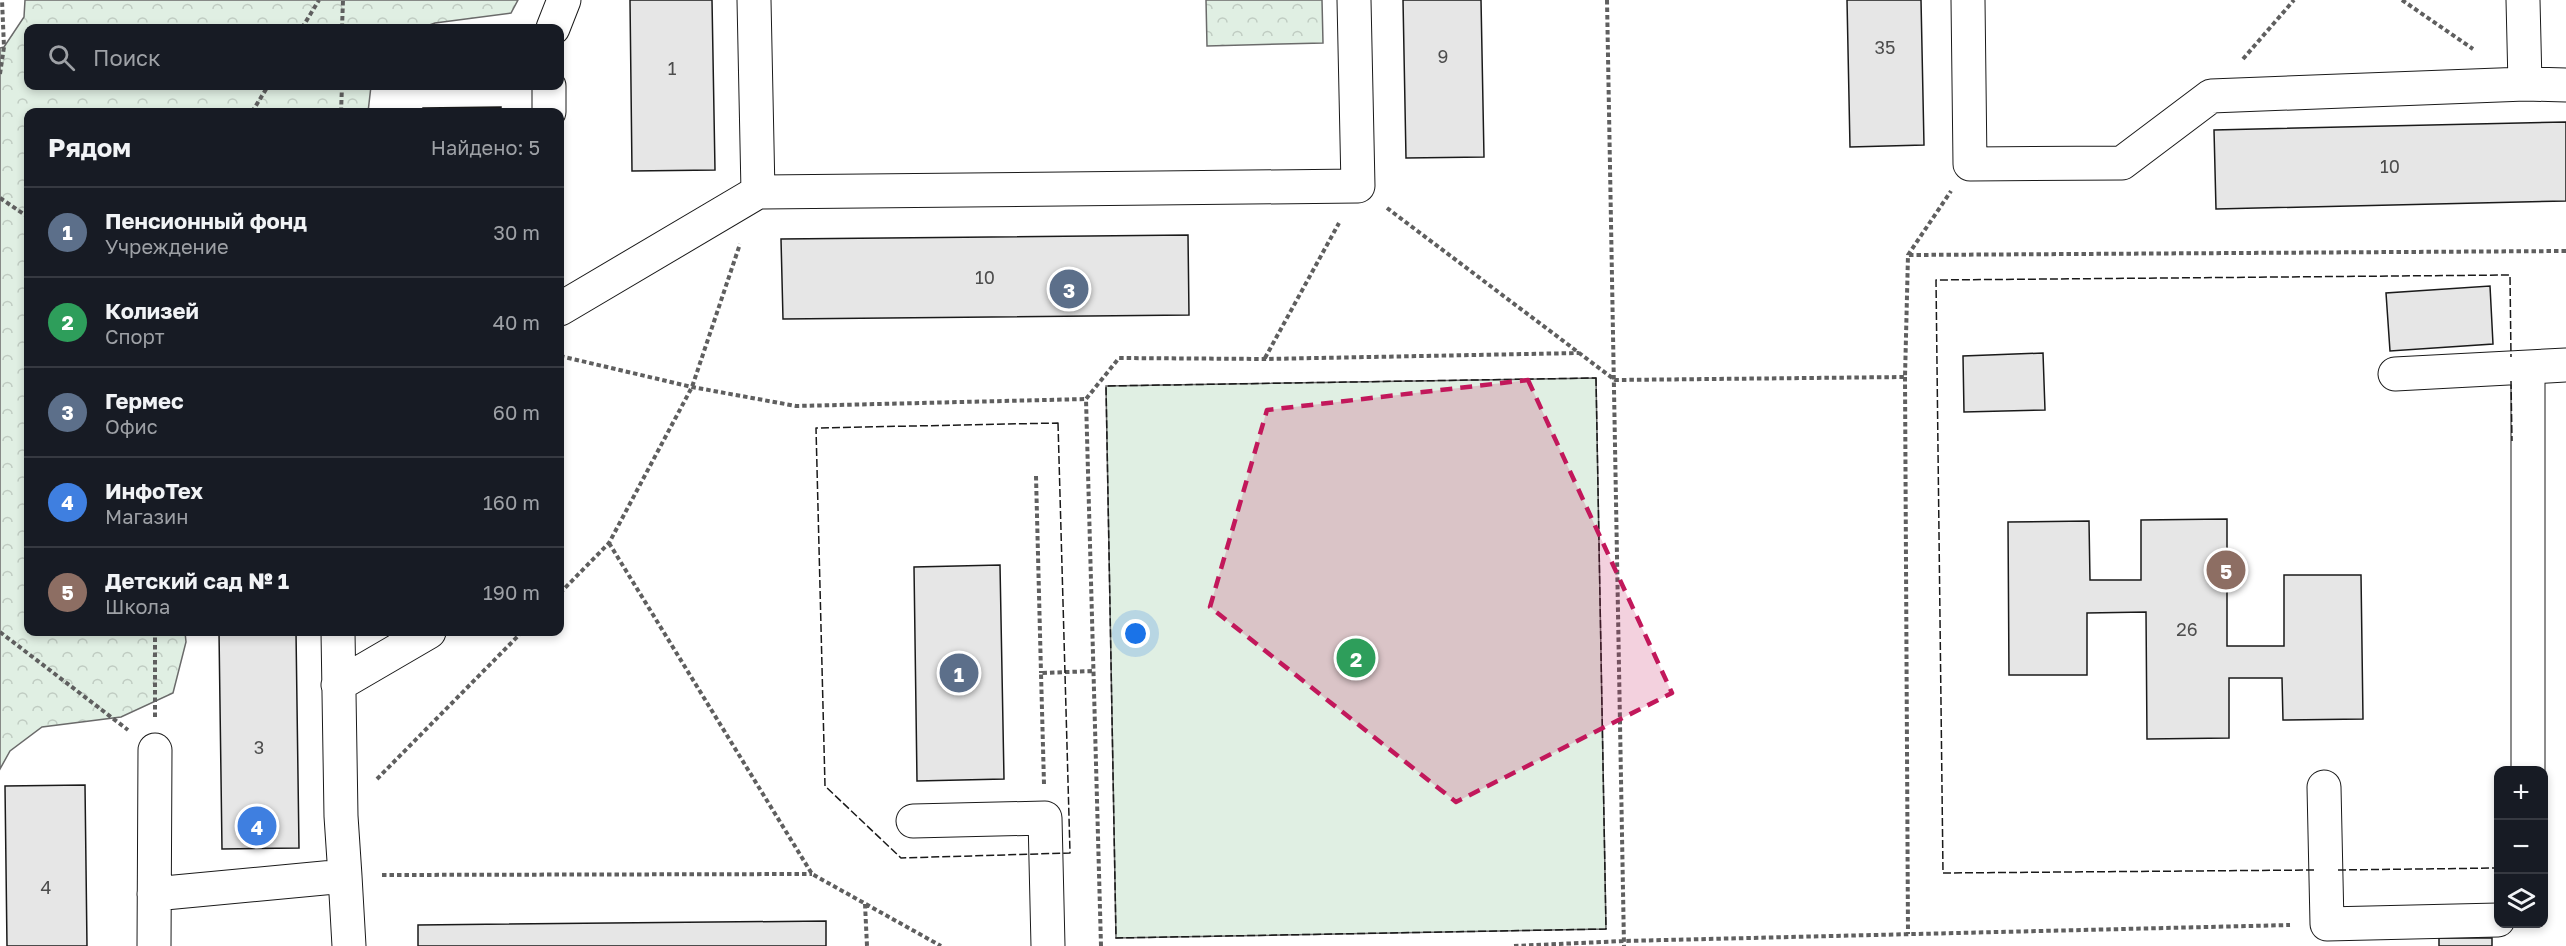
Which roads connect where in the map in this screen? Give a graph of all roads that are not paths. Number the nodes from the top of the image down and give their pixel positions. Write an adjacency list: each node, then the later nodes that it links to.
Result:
1 (564, 0): 6 (lane)
2 (754, 0): 11 (lane)
3 (1354, 0): 11 (lane)
4 (1968, 0): 7 (lane)
5 (2523, 0): 7 (lane)
6 (555, 24)
7 (2525, 84): 8 (lane)
8 (2566, 84)
9 (549, 90): 10 (lane)
10 (549, 108)
11 (758, 192): 12 (lane)
12 (564, 307)
13 (2566, 366): 14 (lane)
14 (2528, 368): 15 (lane); 20 (lane)
15 (2395, 375)
16 (338, 636): 18 (lane)
17 (422, 636): 18 (lane)
18 (338, 685): 23 (lane)
19 (155, 750): 24 (lane)
20 (2528, 766)
21 (2324, 787): 25 (lane)
22 (913, 822): 28 (lane)
23 (345, 876): 24 (lane); 27 (lane)
24 (154, 894): 26 (lane)
25 (2494, 920)
26 (154, 946)
27 (349, 946)
28 (1048, 946)

